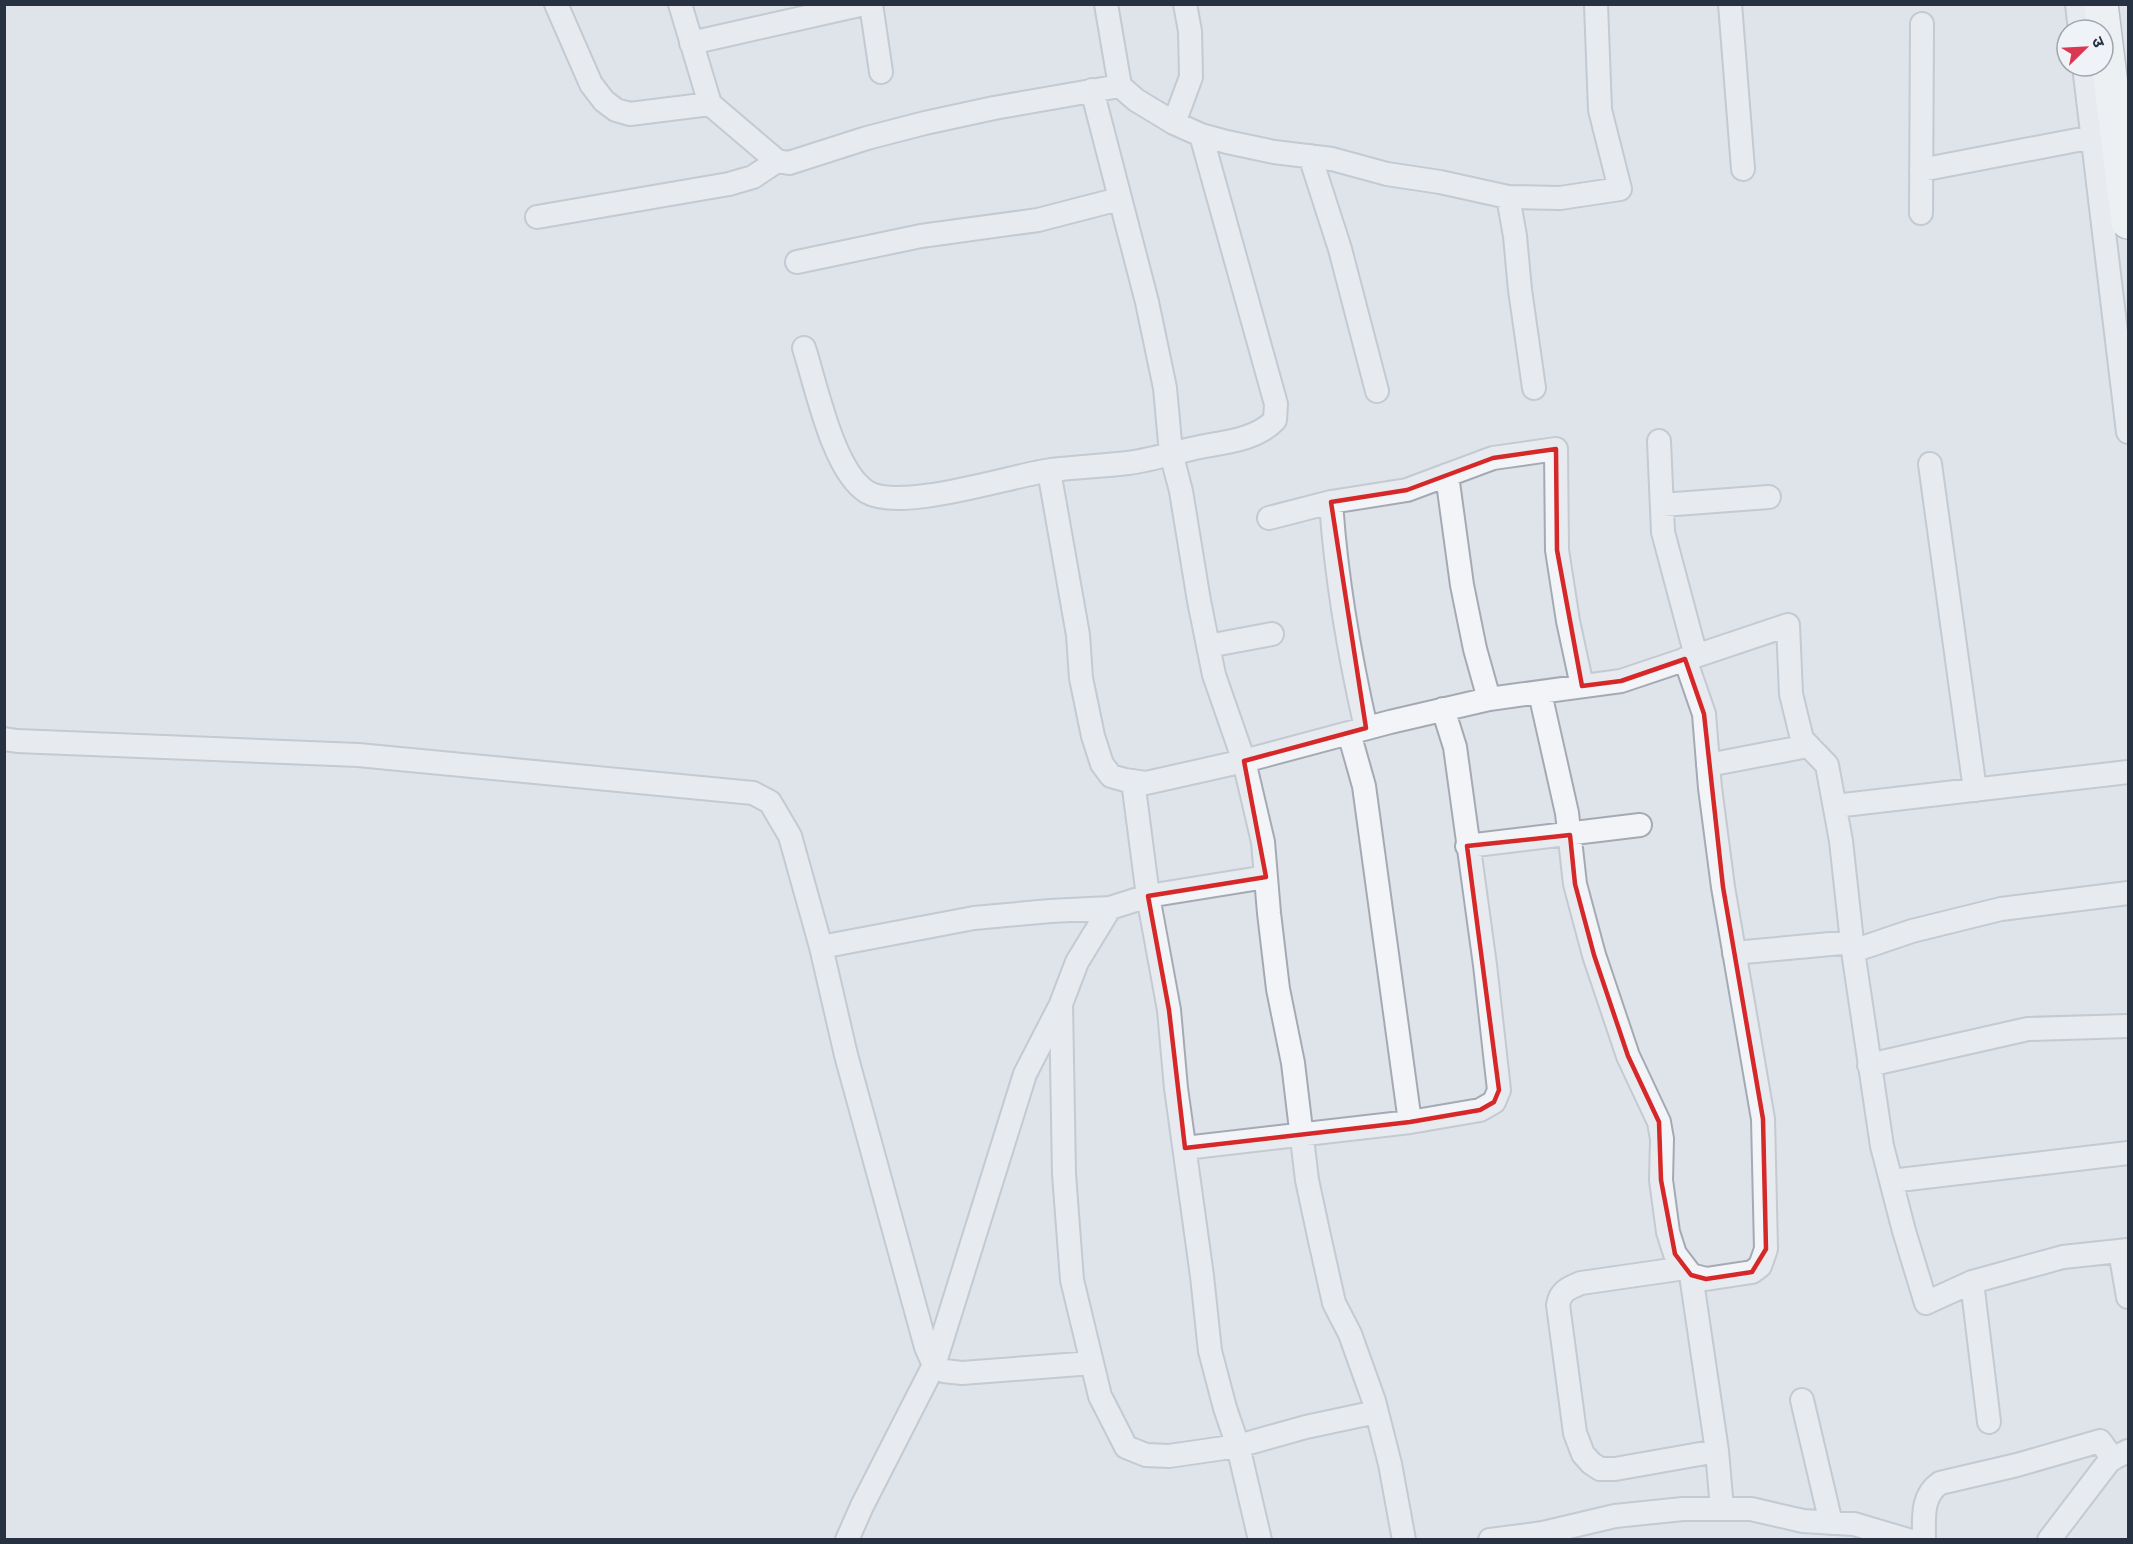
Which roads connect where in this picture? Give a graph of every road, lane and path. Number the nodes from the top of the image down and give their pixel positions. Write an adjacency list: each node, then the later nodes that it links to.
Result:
1 (556, 4): 16 (street)
2 (680, 4): 11 (street)
3 (864, 4): 11 (street)
4 (871, 4): 12 (street)
5 (1106, 4): 14 (street)
6 (1185, 4): 17 (street)
7 (1596, 4): 24 (street)
8 (1730, 4): 22 (street)
9 (2101, 4): 28 (highway)
10 (1922, 24): 23 (street)
11 (691, 43): 16 (street)
12 (881, 72)
13 (2086, 78): 19 (street)
14 (1120, 86): 15 (street); 17 (street)
15 (1092, 90): 21 (street); 25 (street)
16 (710, 104): 21 (street)
17 (1174, 123): 18 (street)
18 (1201, 135): 20 (street); 35 (street)
19 (2093, 137): 23 (street); 33 (street)
20 (1310, 156): 24 (street); 32 (street)
21 (777, 161): 27 (street)
22 (1743, 169)
23 (1921, 170): 26 (street)
24 (1508, 197): 31 (street)
25 (1119, 199): 29 (street); 35 (street)
26 (1921, 213)
27 (537, 217)
28 (2128, 222)
29 (797, 262)
30 (804, 348): 37 (street)
31 (1534, 388)
32 (1377, 391)
33 (2128, 432)
34 (1659, 441): 41 (street)
35 (1172, 453): 37 (street); 44 (street)
36 (1930, 464): 57 (street)
37 (1049, 471): 56 (street)
38 (1447, 475): 40 (street); 46 (street); 48 (street)
39 (1769, 497): 41 (street)
40 (1331, 502): 42 (street); 50 (street)
41 (1662, 505): 45 (street)
42 (1269, 518)
43 (1272, 634): 44 (street)
44 (1208, 646): 53 (street)
45 (1690, 658): 46 (street); 52 (street); 54 (street)
46 (1582, 686): 47 (street)
47 (1540, 693): 48 (street); 60 (street)
48 (1489, 699): 49 (street)
49 (1443, 709): 50 (street); 61 (street)
50 (1357, 730): 53 (street); 72 (street)
51 (4, 739): 67 (street)
52 (1808, 746): 54 (street); 58 (street)
53 (1244, 761): 56 (street); 62 (street)
54 (1708, 765): 68 (street)
55 (2128, 772): 57 (street)
56 (1133, 781): 64 (street)
57 (1975, 790): 58 (street)
58 (1835, 806): 66 (street)
59 (1640, 825): 60 (street)
60 (1570, 835): 61 (street); 78 (street)
61 (1467, 846): 72 (street)
62 (1266, 877): 64 (street); 73 (street)
63 (2128, 893): 66 (street)
64 (1148, 896): 65 (street); 74 (street)
65 (1110, 908): 67 (street); 69 (street)
66 (1853, 946): 68 (street); 71 (street)
67 (821, 947): 82 (street)
68 (1734, 953): 78 (street)
69 (1061, 1004): 81 (street); 82 (street)
70 (2128, 1026): 71 (street)
71 (1869, 1065): 76 (street)
72 (1410, 1122): 73 (street)
73 (1301, 1135): 74 (street); 84 (street)
74 (1185, 1148): 86 (street)
75 (2128, 1153): 76 (street)
76 (1891, 1181): 79 (street)
77 (2124, 1251): 79 (street); 80 (street)
78 (1688, 1271): 87 (street); 87 (street)
79 (1971, 1282): 85 (street)
80 (2128, 1298)
81 (1092, 1363): 82 (street); 86 (street)
82 (934, 1365): 91 (street)
83 (1802, 1400): 90 (street)
84 (1377, 1412): 86 (street); 93 (street)
85 (1989, 1422)
86 (1238, 1446): 92 (street)
87 (1716, 1451): 89 (street)
88 (2121, 1455): 96 (street); 97 (street)
89 (1722, 1509): 90 (street); 94 (street)
90 (1831, 1523): 95 (street)
91 (847, 1539)
92 (1260, 1539)
93 (1404, 1539)
94 (1490, 1539)
95 (1908, 1539)
96 (1924, 1539)
97 (2049, 1539)

